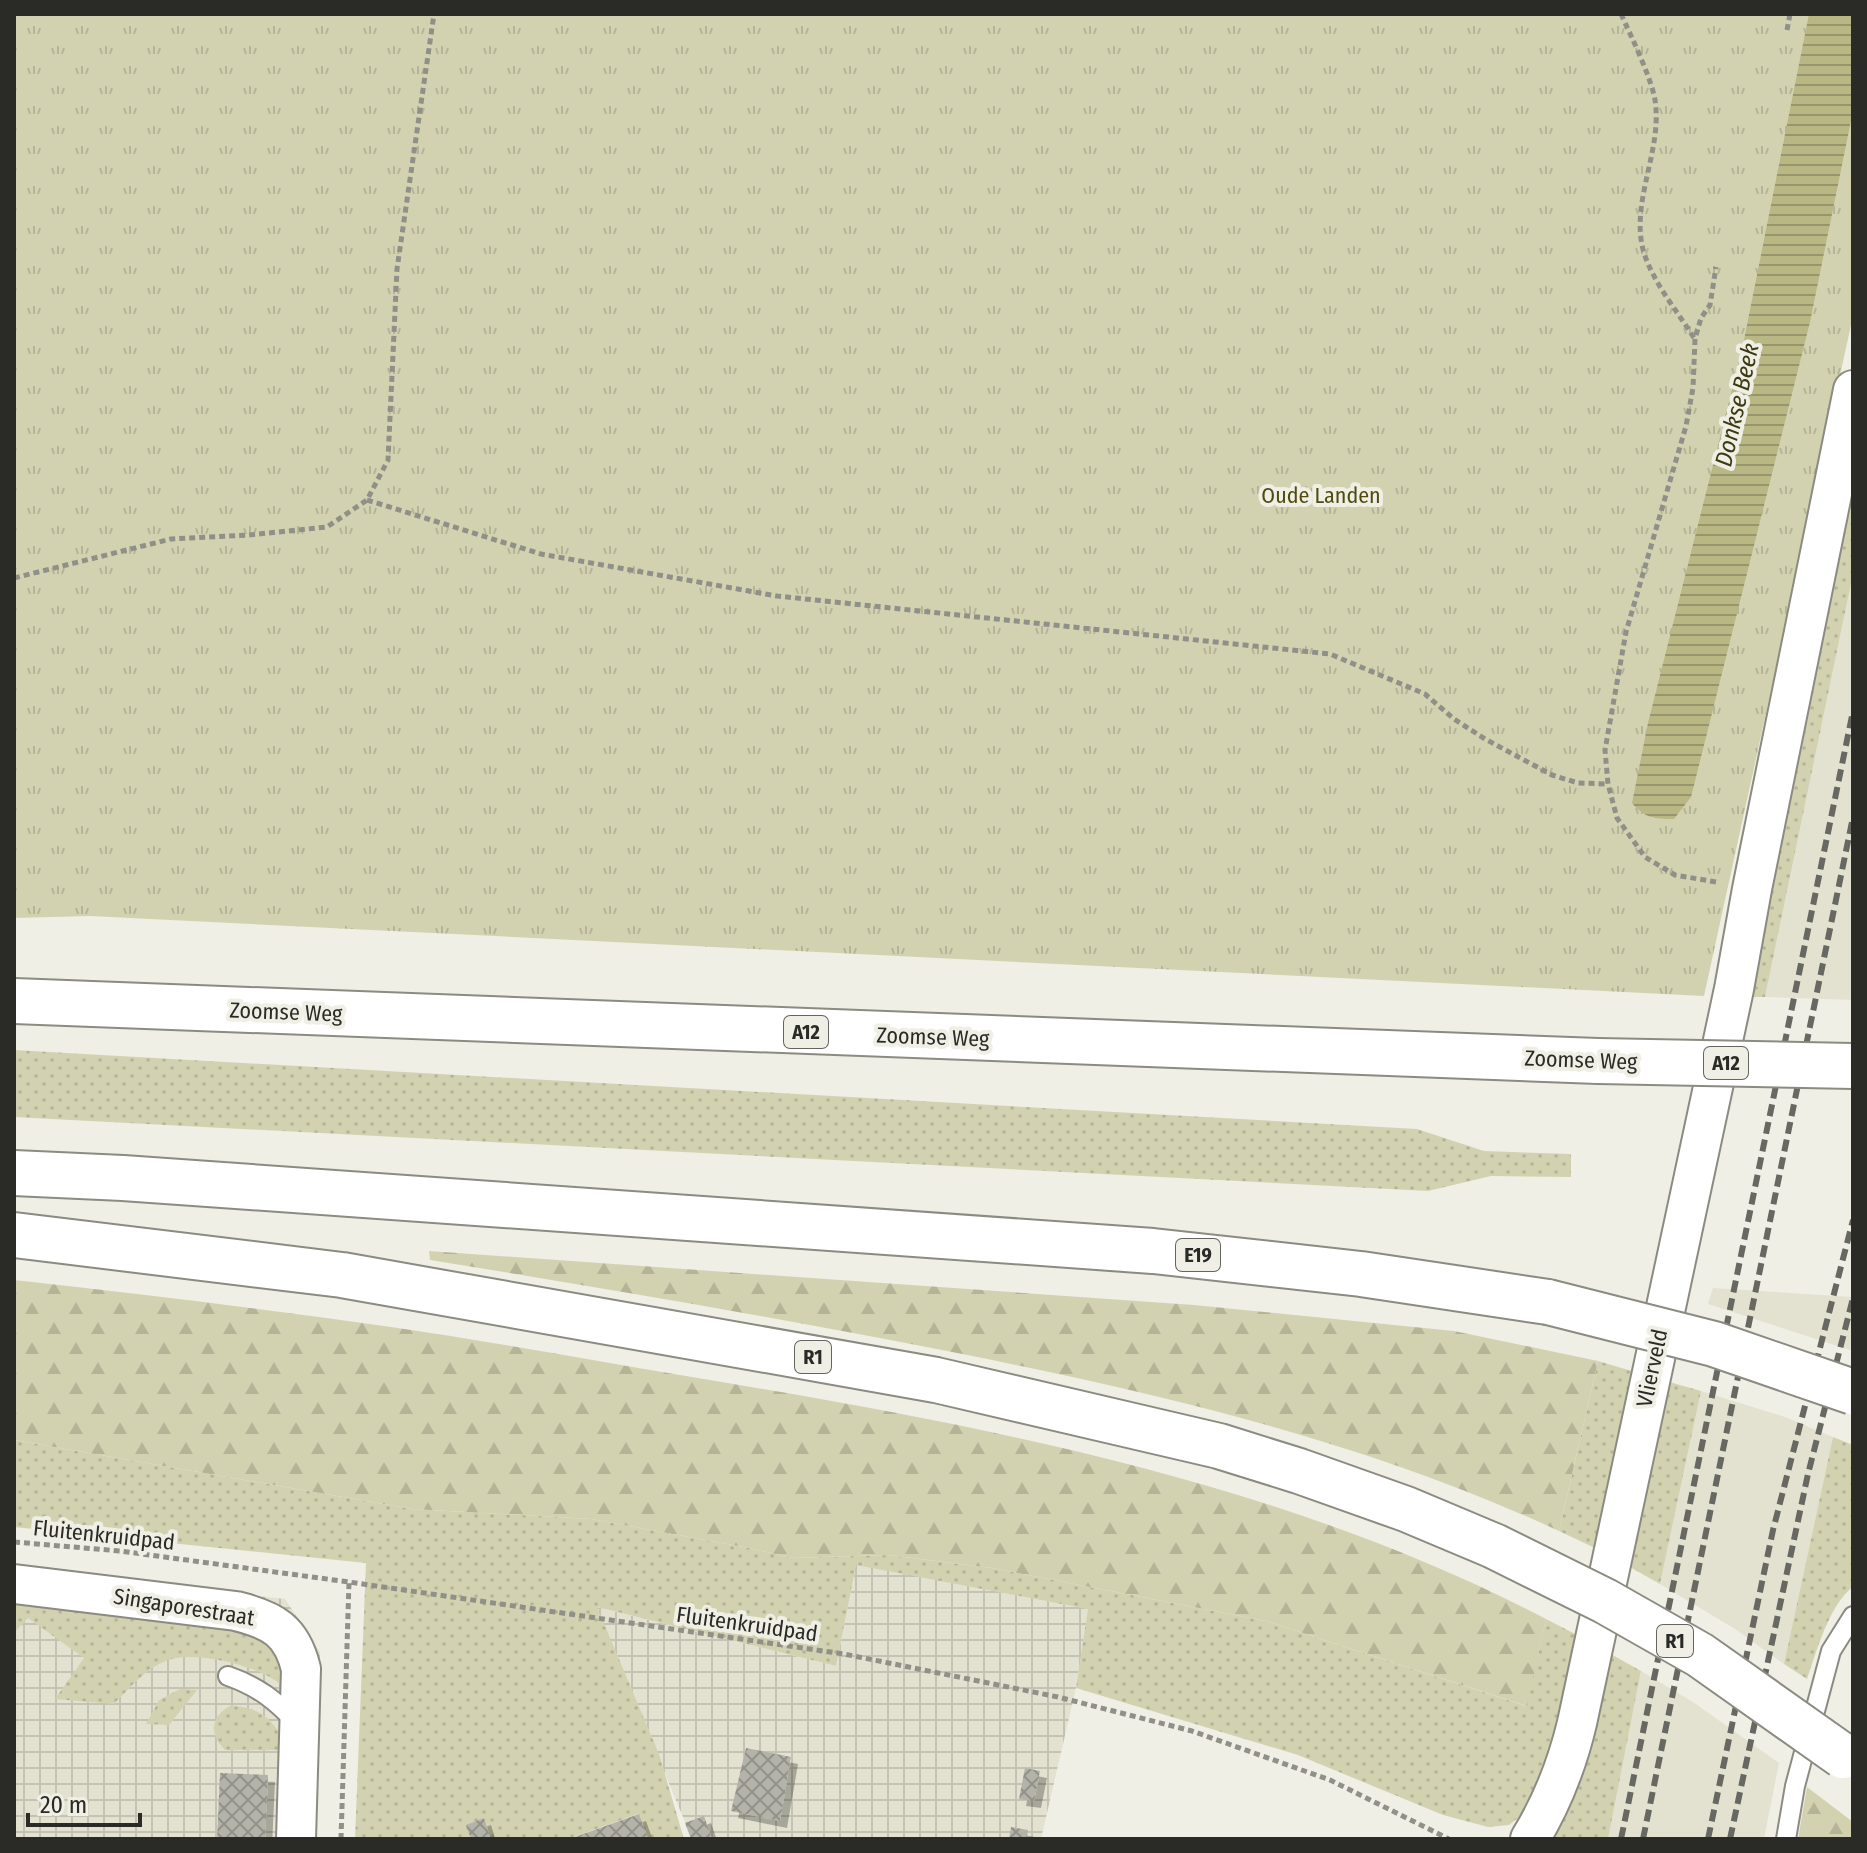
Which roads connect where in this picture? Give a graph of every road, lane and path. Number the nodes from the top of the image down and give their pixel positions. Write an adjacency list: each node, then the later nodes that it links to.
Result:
1 (434, 14): 8 (path)
2 (1621, 14): 6 (path)
3 (1790, 14): 4 (path)
4 (1787, 30)
5 (1716, 267): 6 (path)
6 (1695, 339): 10 (path)
7 (1853, 390): 11 (street, Vlierveld)
8 (367, 500): 9 (path); 10 (path)
9 (14, 578)
10 (1608, 784): 11 (path)
11 (1752, 889): 27 (street, Vlierveld)
12 (14, 1001): 13 (highway, Zoomse Weg / A12, bridge)
13 (1853, 1066)
14 (14, 1173): 16 (highway, E19, bridge)
15 (14, 1235): 23 (highway, R1, bridge)
16 (1853, 1392)
17 (14, 1542): 18 (path, Fluitenkruidpad)
18 (349, 1582): 25 (path); 26 (path, Fluitenkruidpad)
19 (14, 1584): 22 (street, Singaporestraat)
20 (1853, 1616): 28 (lane)
21 (228, 1676): 22 (lane)
22 (299, 1726): 24 (street, Singaporestraat)
23 (1848, 1760)
24 (296, 1839)
25 (341, 1839)
26 (1449, 1839)
27 (1530, 1839)
28 (1786, 1839)

